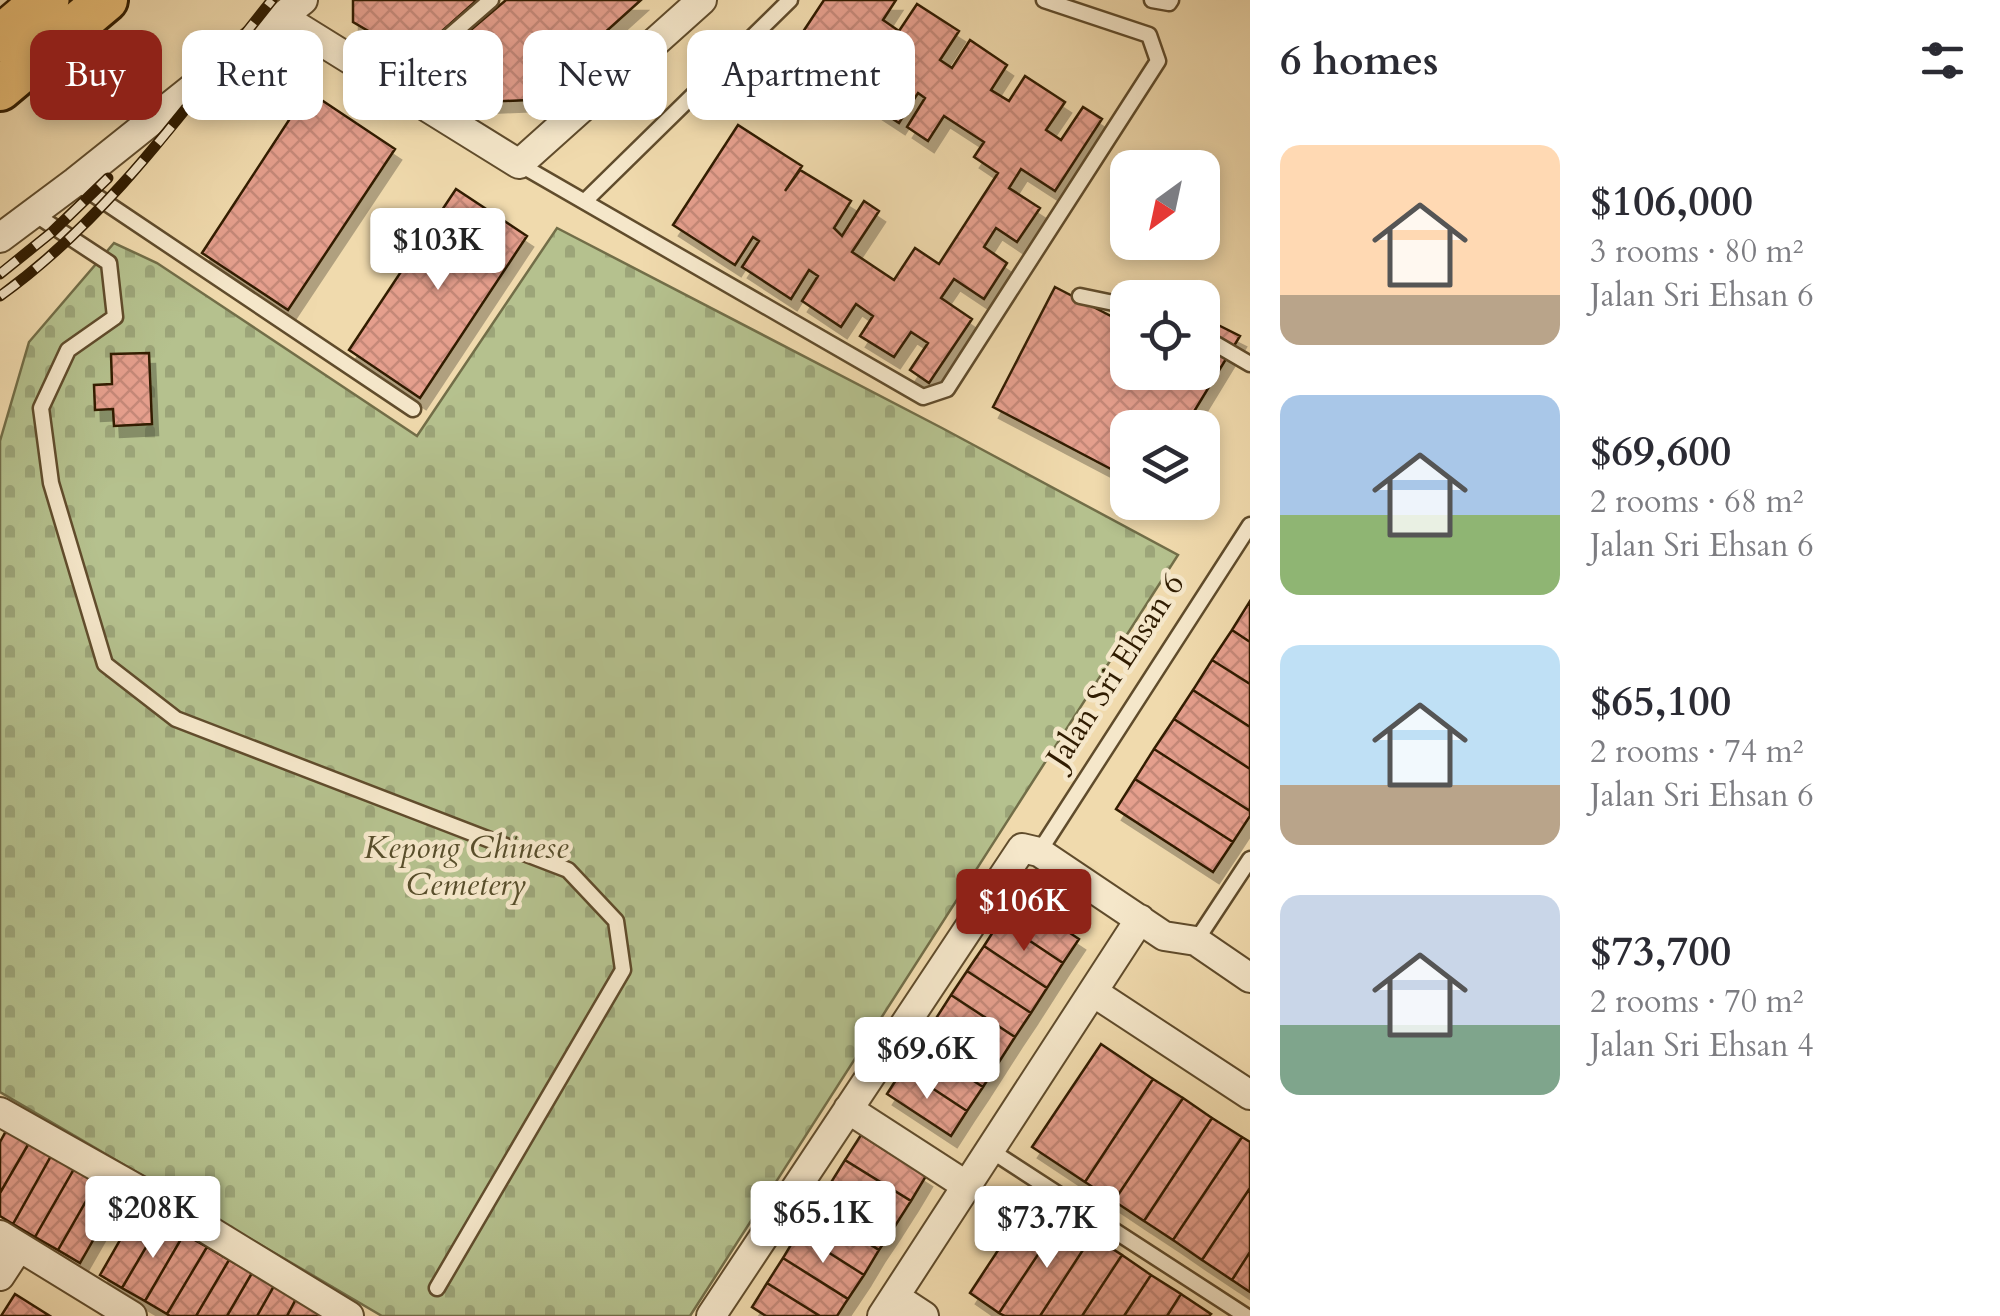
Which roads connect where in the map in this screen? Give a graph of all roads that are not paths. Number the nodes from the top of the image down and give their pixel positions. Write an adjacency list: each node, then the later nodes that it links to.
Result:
1 (46, 0): 12 (highway)
2 (93, 0): 14 (main road)
3 (106, 0): 15 (main road)
4 (490, 0): 11 (lane)
5 (702, 0): 17 (street)
6 (790, 0): 19 (lane)
7 (1044, 0): 19 (lane)
8 (1152, 0): 9 (lane)
9 (1171, 0)
10 (288, 6): 13 (street); 18 (street)
11 (456, 30)
12 (0, 38)
13 (343, 48)
14 (0, 54)
15 (0, 89)
16 (447, 120): 17 (street)
17 (519, 164): 19 (lane)
18 (74, 182): 20 (street); 26 (lane)
19 (585, 201)
20 (33, 212): 21 (street); 42 (lane)
21 (0, 238)
22 (1080, 296): 23 (lane)
23 (1110, 302)
24 (1220, 346): 25 (lane)
25 (1250, 364)
26 (413, 408)
27 (1250, 526): 28 (lane, Jalan Sri Ehsan 6)
28 (1245, 542): 29 (lane, Jalan Sri Ehsan 6)
29 (1030, 850): 31 (street); 36 (street, Jalan Sri Ehsan 6)
30 (1250, 858): 32 (lane)
31 (1140, 919): 32 (street); 34 (street)
32 (1196, 941): 33 (street)
33 (1250, 978)
34 (1093, 992): 35 (street); 38 (street)
35 (1250, 1095)
36 (848, 1109): 39 (street); 46 (street, Jalan Sri Ehsan 6)
37 (0, 1112): 45 (street)
38 (990, 1150): 39 (street); 48 (lane)
39 (967, 1186): 43 (street)
40 (10, 1241): 41 (street); 44 (street)
41 (0, 1276)
42 (437, 1288)
43 (889, 1306): 47 (street)
44 (116, 1312)
45 (350, 1316)
46 (711, 1316)
47 (924, 1316)
48 (1246, 1316)

